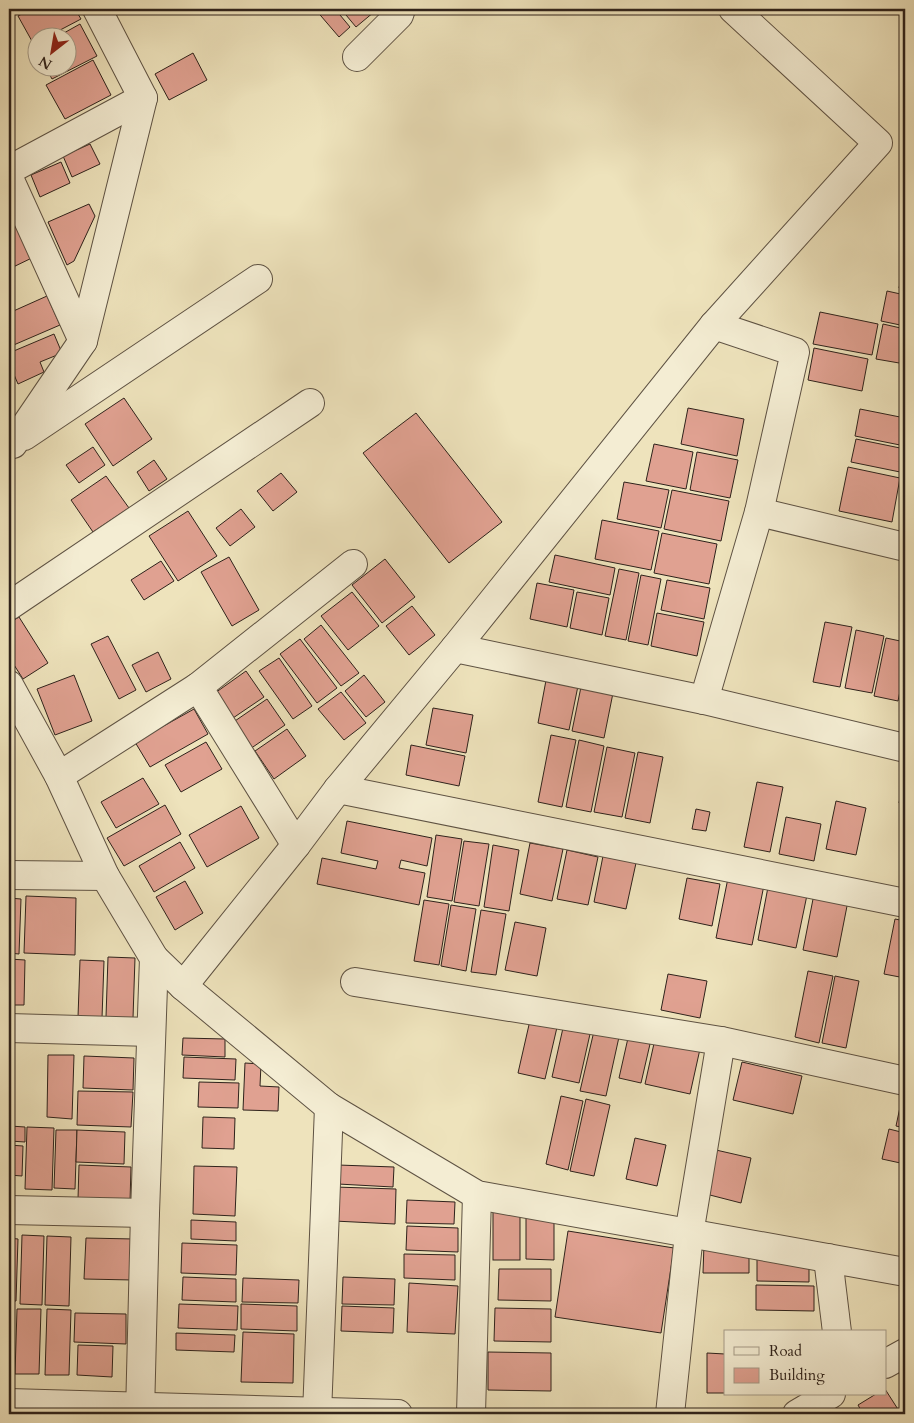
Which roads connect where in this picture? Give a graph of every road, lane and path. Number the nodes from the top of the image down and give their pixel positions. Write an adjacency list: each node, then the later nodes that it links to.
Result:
1 (97, 9): 5 (street)
2 (401, 9): 4 (street)
3 (733, 9): 9 (street)
4 (357, 57)
5 (143, 98): 6 (street); 10 (street)
6 (9, 170)
7 (9, 178): 10 (street)
8 (258, 279): 12 (street)
9 (714, 325): 13 (street); 17 (street)
10 (83, 341): 12 (street)
11 (310, 403): 16 (street)
12 (11, 446)
13 (759, 512): 14 (street); 20 (street)
14 (904, 543)
15 (352, 564): 19 (street)
16 (9, 606)
17 (455, 648): 20 (street); 23 (street)
18 (9, 685): 22 (street)
19 (198, 687): 22 (street); 24 (street)
20 (704, 700): 21 (street)
21 (905, 748)
22 (59, 776): 26 (street)
23 (338, 789): 24 (street); 27 (street)
24 (296, 845): 30 (street)
25 (9, 875): 26 (street)
26 (105, 876): 28 (street)
27 (905, 903)
28 (154, 958): 30 (street); 32 (street)
29 (355, 982): 33 (street)
30 (183, 986): 35 (street)
31 (9, 1028): 32 (street)
32 (152, 1032): 38 (street)
33 (721, 1041): 34 (street); 39 (street)
34 (905, 1081)
35 (329, 1107): 36 (street); 48 (street)
36 (477, 1195): 39 (street); 50 (street)
37 (9, 1210): 38 (street)
38 (145, 1213): 47 (street)
39 (689, 1234): 40 (street); 51 (street)
40 (828, 1258): 41 (street); 42 (street)
41 (905, 1272)
42 (837, 1330)
43 (905, 1353): 44 (street)
44 (886, 1363)
45 (828, 1396): 52 (street)
46 (9, 1403): 47 (street)
47 (140, 1410): 48 (street)
48 (317, 1413): 49 (street)
49 (398, 1414)
50 (471, 1414)
51 (670, 1414)
52 (797, 1414)

